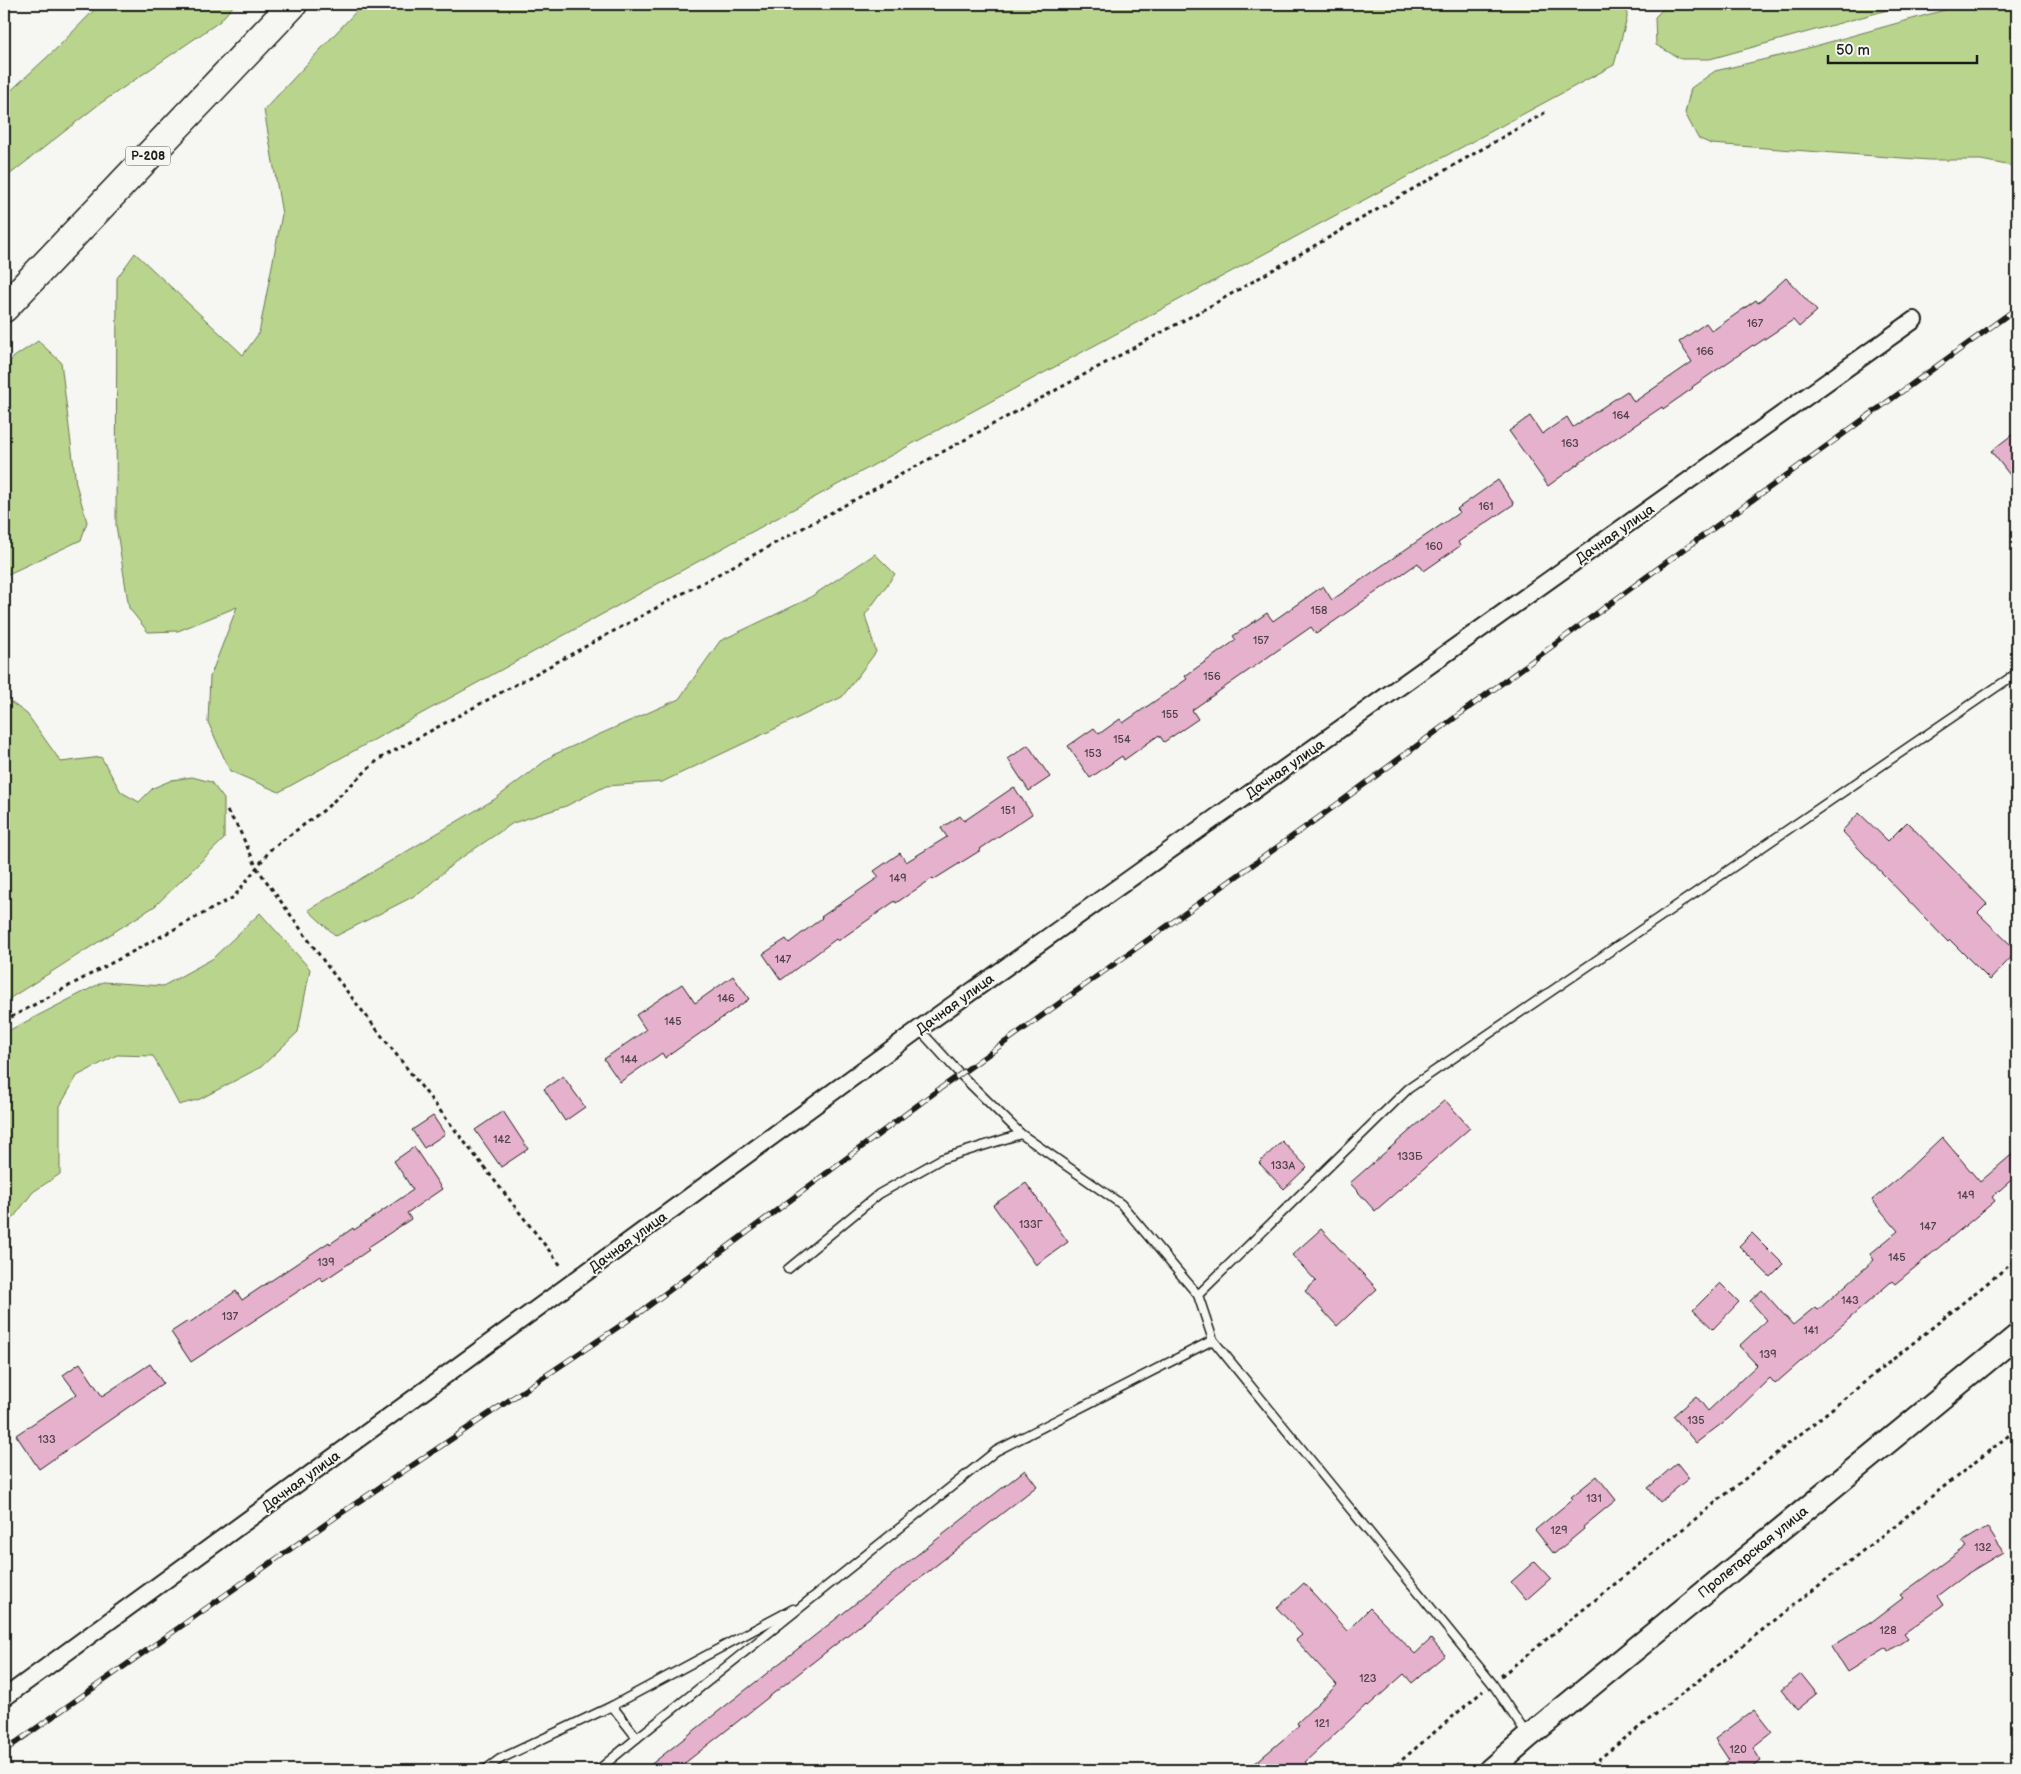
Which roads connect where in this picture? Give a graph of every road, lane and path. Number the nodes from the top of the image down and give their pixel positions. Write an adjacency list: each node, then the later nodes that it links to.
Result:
1 (293, 4): 3 (highway, Р-208)
2 (1546, 112): 7 (path)
3 (4, 308)
4 (1914, 320): 9 (street, Дачная улица)
5 (2017, 673): 14 (lane)
6 (227, 811): 7 (path)
7 (257, 868): 8 (path); 13 (path)
8 (4, 1021)
9 (918, 1029): 10 (lane); 13 (street, Дачная улица)
10 (1021, 1134): 12 (lane); 14 (lane)
11 (2017, 1260): 19 (path)
12 (788, 1269)
13 (573, 1282): 20 (street, Дачная улица)
14 (1198, 1295): 16 (lane)
15 (2017, 1336): 22 (main road, Пролетарская улица)
16 (1212, 1340): 18 (lane); 19 (lane)
17 (2017, 1429): 28 (path)
18 (810, 1600): 21 (lane); 23 (lane)
19 (1492, 1683): 22 (lane); 26 (path)
20 (4, 1698)
21 (612, 1706): 23 (lane); 24 (lane)
22 (1528, 1736): 27 (main road, Пролетарская улица)
23 (638, 1738): 25 (lane)
24 (485, 1770)
25 (598, 1770)
26 (1390, 1770)
27 (1490, 1770)
28 (1584, 1770)

